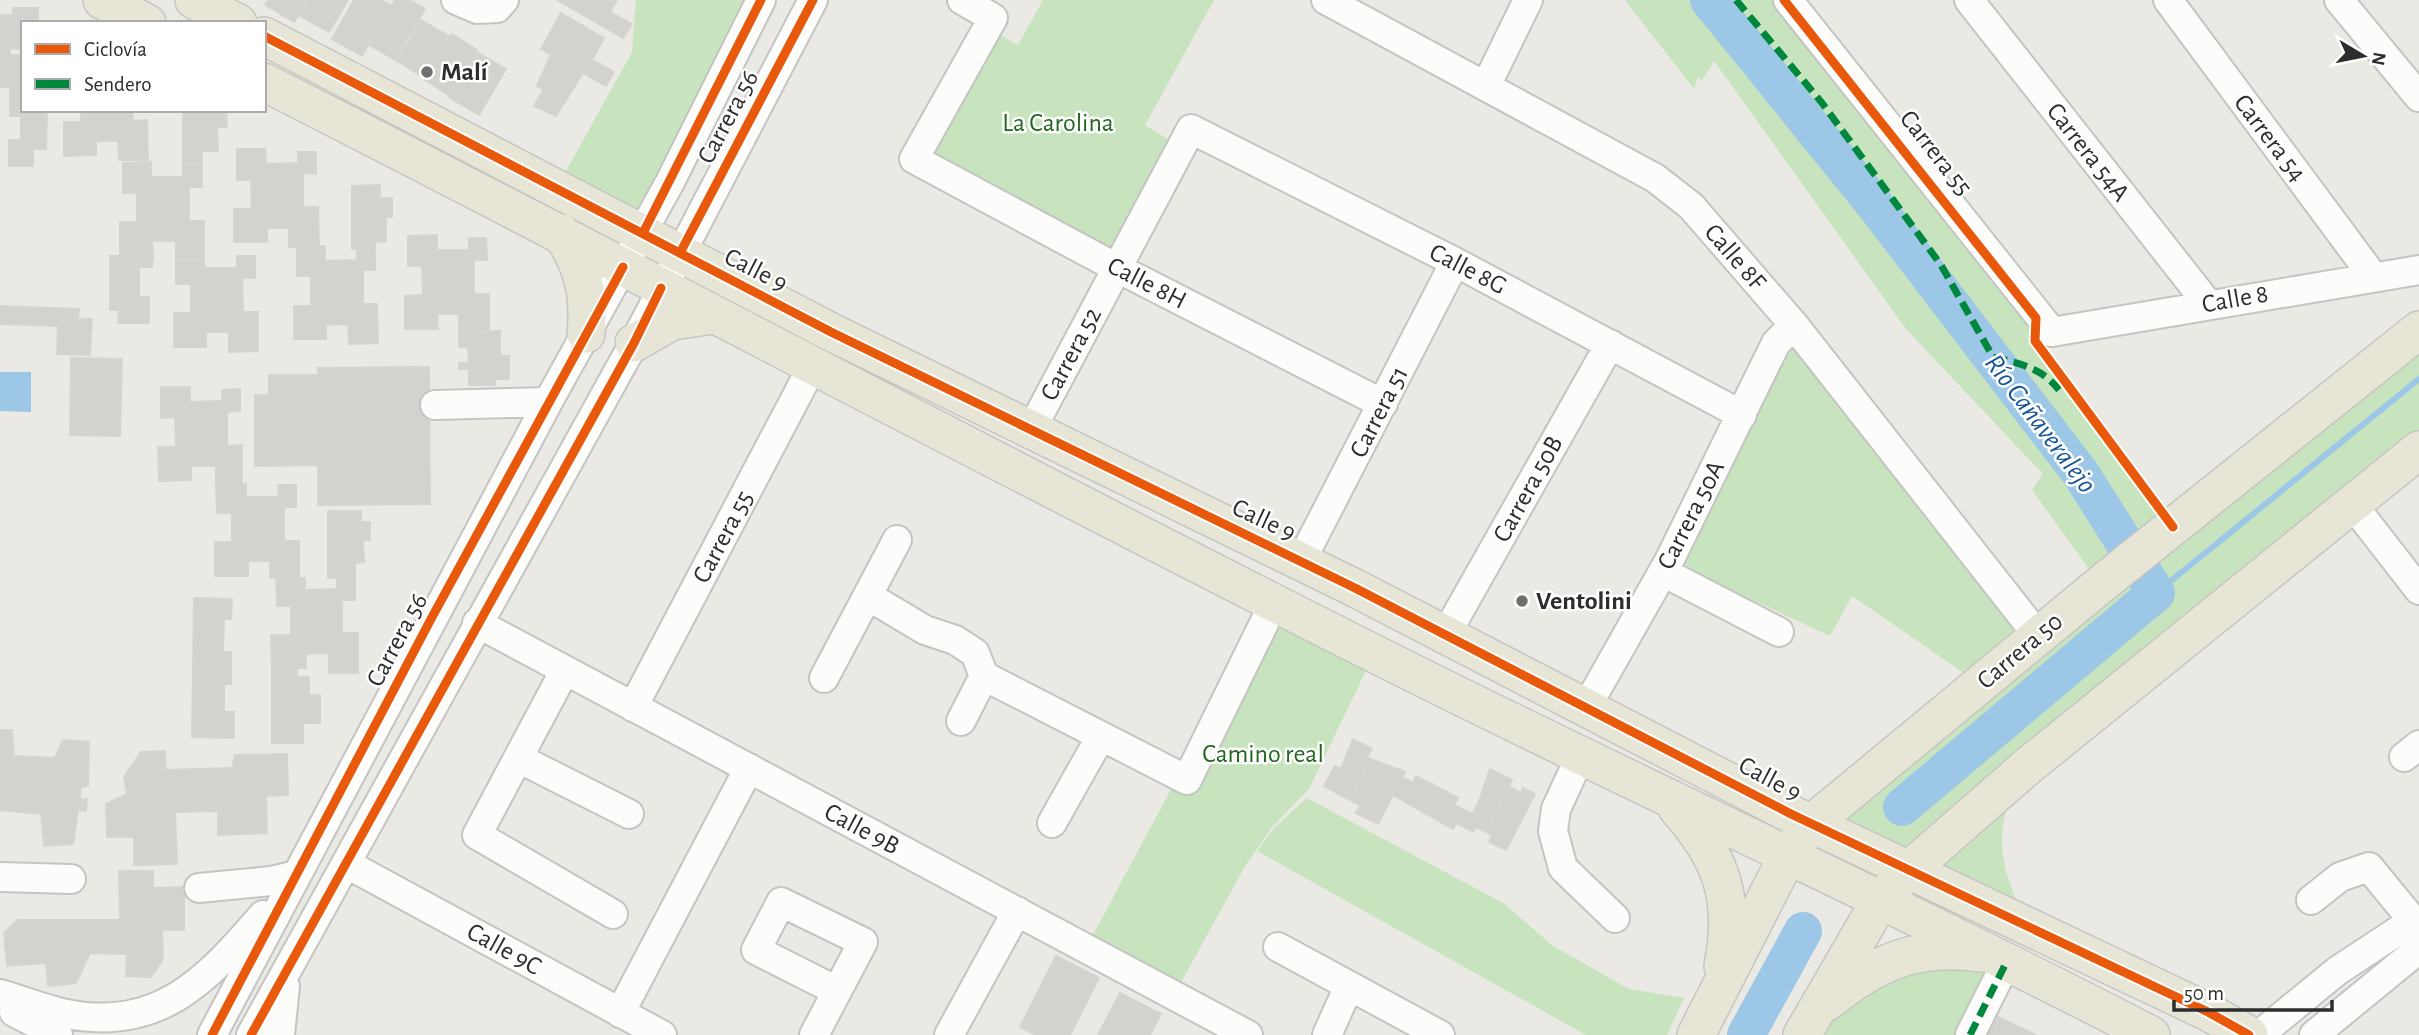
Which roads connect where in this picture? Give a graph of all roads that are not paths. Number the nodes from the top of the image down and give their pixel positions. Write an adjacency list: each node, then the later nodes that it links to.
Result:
1 (194, 0): 16 (main road)
2 (456, 0): 3 (street)
3 (504, 0)
4 (761, 0): 23 (street, Carrera 56)
5 (813, 0): 24 (street, Carrera 56)
6 (962, 0): 27 (street, Calle 8H)
7 (1326, 0): 14 (street, Calle 8F)
8 (1528, 0): 19 (street)
9 (1788, 0): 35 (street, Carrera 55)
10 (1969, 0): 31 (street, Carrera 54A)
11 (2168, 0): 29 (street, Carrera 54)
12 (2339, 0): 20 (street)
13 (108, 2): 15 (main road)
14 (1369, 10): 19 (street, Calle 8F)
15 (143, 21)
16 (234, 21)
17 (266, 37): 23 (main road, Calle 9)
18 (266, 83): 22 (main road)
19 (1486, 86): 33 (street, Calle 8F)
20 (2419, 97)
21 (1191, 129): 25 (street, Calle 8G); 27 (street, Carrera 52)
22 (561, 233): 26 (main road); 36 (main road)
23 (643, 233): 24 (main road, Calle 9); 26 (street, Carrera 56)
24 (680, 253): 30 (street, Carrera 56); 44 (main road, Calle 9)
25 (1455, 262): 38 (street, Calle 8G); 41 (street, Carrera 51)
26 (623, 267): 30 (main road); 36 (street, Carrera 56)
27 (1117, 268): 41 (street, Calle 8H); 44 (street, Carrera 52)
28 (2419, 270): 29 (street, Calle 8)
29 (2372, 275): 31 (street, Calle 8)
30 (661, 288): 32 (main road); 37 (street, Carrera 56)
31 (2208, 304): 35 (street, Calle 8)
32 (714, 315): 37 (main road); 39 (main road)
33 (1794, 325): 43 (street, Carrera 50A); 59 (street, Calle 8F)
34 (2419, 330): 59 (main road, Carrera 50)
35 (2052, 332)
36 (586, 334): 40 (street, Carrera 56)
37 (634, 343): 56 (street, Carrera 56)
38 (1610, 344): 43 (street, Calle 8G); 58 (street, Carrera 50B)
39 (812, 367): 48 (main road); 64 (street, Carrera 55)
40 (548, 402): 42 (street); 78 (street, Carrera 56)
41 (1383, 404): 50 (street, Carrera 51)
42 (435, 405)
43 (1742, 415): 51 (street, Carrera 50A)
44 (1031, 430): 47 (main road, Calle 9)
45 (2419, 450): 46 (main road)
46 (2352, 504): 53 (street); 77 (main road)
47 (1204, 514): 48 (main road); 50 (main road, Calle 9)
48 (1133, 531): 55 (main road)
49 (897, 540): 54 (street)
50 (1301, 561): 52 (main road, Calle 9)
51 (1663, 572): 57 (street); 65 (street, Carrera 50A)
52 (1355, 588): 58 (main road, Calle 9); 60 (main road)
53 (2419, 590)
54 (868, 596): 62 (street); 63 (street)
55 (1274, 603): 60 (main road); 67 (street)
56 (477, 623): 61 (street, Calle 9B); 76 (street, Carrera 56)
57 (1779, 632)
58 (1446, 634): 65 (main road, Calle 9)
59 (2039, 637): 74 (main road, Carrera 50)
60 (1374, 654): 68 (main road)
61 (565, 670): 64 (street, Calle 9B); 69 (street)
62 (984, 676): 66 (street); 67 (street)
63 (824, 678)
64 (633, 706): 70 (street, Calle 9B)
65 (1587, 706): 74 (main road, Calle 9)
66 (961, 721)
67 (1101, 736): 73 (street)
68 (1580, 757): 71 (main road); 86 (street)
69 (518, 758): 72 (street); 85 (street)
70 (749, 768): 84 (street, Calle 9B); 99 (street)
71 (1670, 799): 75 (main road); 95 (main road)
72 (629, 814)
73 (1052, 823)
74 (1820, 828): 75 (main road, Carrera 50); 77 (main road, Calle 9)
75 (1797, 859): 82 (main road); 95 (main road, Carrera 50)
76 (347, 864): 90 (street, Carrera 56); 99 (street, Calle 9C)
77 (1902, 866): 82 (main road); 92 (main road, Calle 9)
78 (296, 875): 81 (street); 96 (street); 104 (street, Carrera 56)
79 (0, 877): 80 (street)
80 (71, 879)
81 (199, 888)
82 (1874, 896): 91 (main road); 100 (main road)
83 (2311, 900): 87 (street)
84 (1017, 911): 101 (street); 108 (street, Calle 9B)
85 (613, 914)
86 (1615, 918)
87 (2416, 925): 115 (street)
88 (1278, 947): 93 (street)
89 (2419, 949): 116 (street)
90 (297, 950): 105 (street, Carrera 56); 106 (street)
91 (2007, 961): 97 (main road); 100 (main road); 112 (street)
92 (2142, 982): 97 (main road); 114 (main road, Calle 9)
93 (1349, 986): 109 (street); 110 (street)
94 (837, 991): 107 (street)
95 (1716, 993): 111 (main road, Carrera 50)
96 (0, 994)
97 (2080, 998): 113 (main road)
98 (0, 1004): 103 (street)
99 (620, 1013): 102 (street, Calle 9C)
100 (1809, 1023)
101 (957, 1032)
102 (654, 1033)
103 (58, 1035)
104 (212, 1035)
105 (251, 1035)
106 (280, 1035)
107 (814, 1035)
108 (1248, 1035)
109 (1327, 1035)
110 (1440, 1035)
111 (1696, 1035)
112 (1970, 1035)
113 (2151, 1035)
114 (2249, 1035)
115 (2259, 1035)
116 (2314, 1035)

